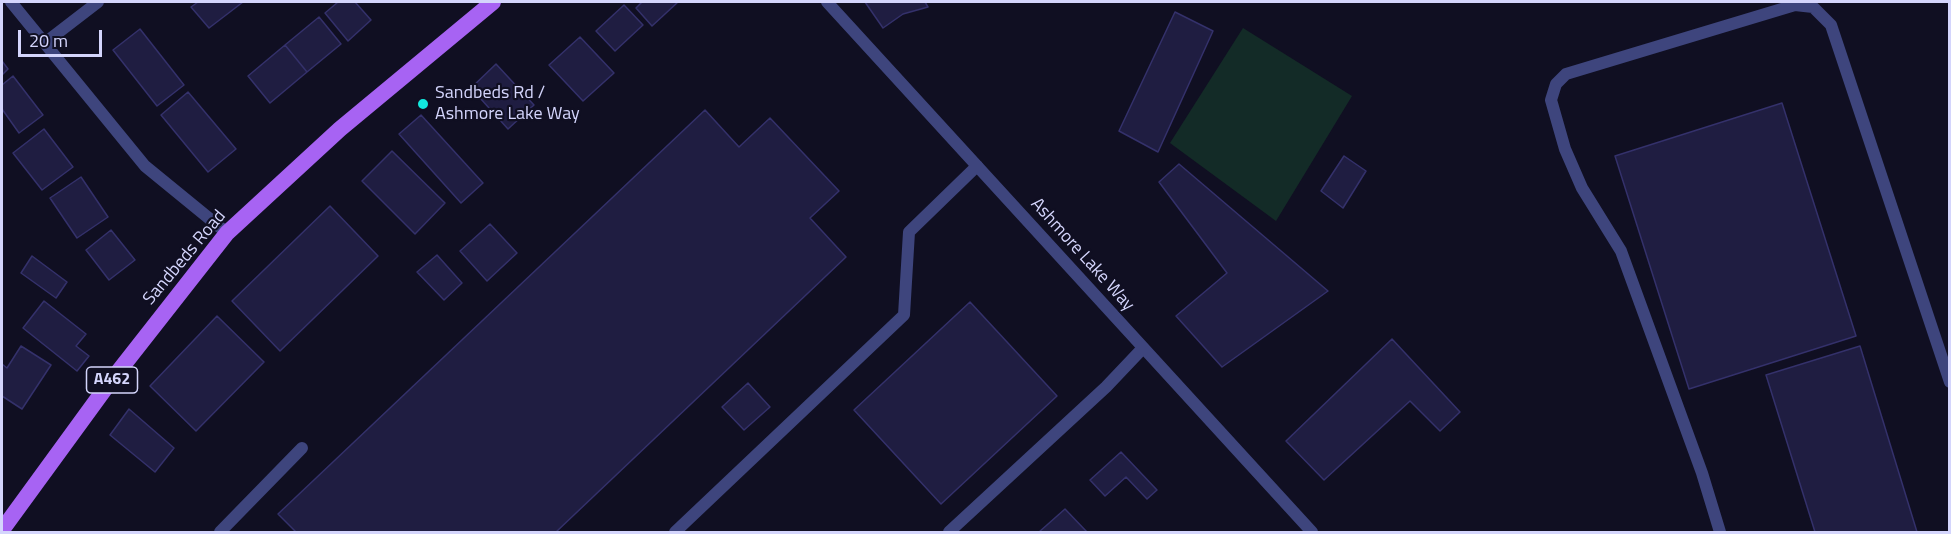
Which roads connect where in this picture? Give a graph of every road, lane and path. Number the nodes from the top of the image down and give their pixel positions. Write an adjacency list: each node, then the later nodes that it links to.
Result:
1 (11, 2): 5 (street)
2 (98, 2): 5 (street)
3 (493, 2): 7 (main road, Sandbeds Road / A462)
4 (827, 2): 6 (street, Ashmore Lake Way)
5 (46, 42): 7 (street)
6 (976, 166): 8 (street, Ashmore Lake Way); 13 (street)
7 (227, 233): 11 (main road, Sandbeds Road / A462)
8 (1143, 348): 14 (street); 15 (street, Ashmore Lake Way)
9 (1950, 382): 16 (street)
10 (303, 448): 12 (street)
11 (2, 530)
12 (219, 532)
13 (675, 532)
14 (949, 532)
15 (1312, 532)
16 (1720, 532)

